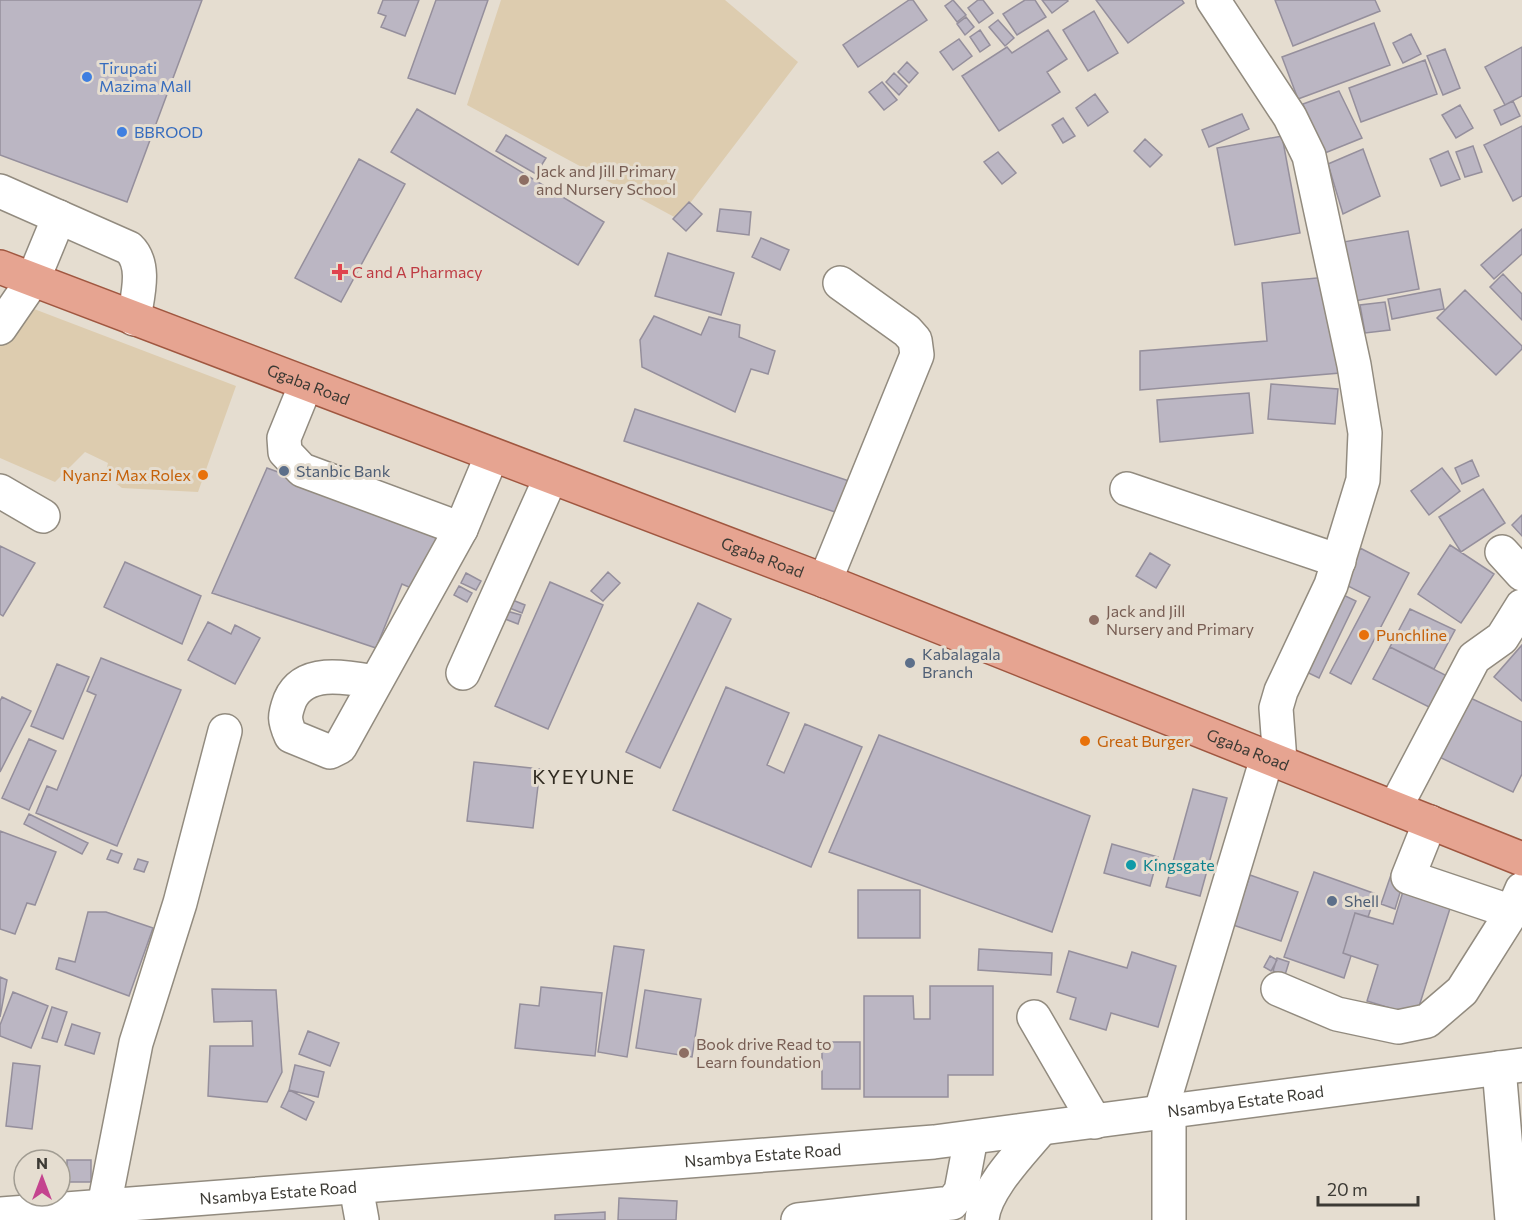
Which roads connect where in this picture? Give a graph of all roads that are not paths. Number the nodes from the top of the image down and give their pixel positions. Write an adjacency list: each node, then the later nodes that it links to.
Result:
1 (1214, 0): 16 (street)
2 (0, 191): 3 (street)
3 (59, 217): 5 (street); 7 (street)
4 (0, 267): 5 (main road, Ggaba Road)
5 (33, 280): 7 (main road, Ggaba Road); 8 (street)
6 (840, 283): 17 (street)
7 (134, 319): 9 (main road, Ggaba Road)
8 (0, 328)
9 (306, 384): 10 (main road, Ggaba Road); 15 (street)
10 (492, 455): 11 (main road, Ggaba Road); 15 (street)
11 (551, 477): 17 (main road, Ggaba Road); 19 (street)
12 (1127, 489): 16 (street)
13 (0, 491): 14 (street)
14 (43, 516)
15 (460, 529): 20 (street)
16 (1339, 561): 22 (street)
17 (825, 581): 22 (main road, Ggaba Road)
18 (1522, 606): 23 (street)
19 (463, 673)
20 (375, 682)
21 (225, 731): 35 (street)
22 (1273, 759): 23 (main road, Ggaba Road); 30 (street)
23 (1395, 808): 24 (main road, Ggaba Road)
24 (1430, 822): 25 (main road, Ggaba Road); 26 (street)
25 (1522, 859)
26 (1517, 901): 27 (street)
27 (1278, 988)
28 (1034, 1017): 31 (street)
29 (1510, 1067): 30 (street, Nsambya Estate Road); 41 (street)
30 (1165, 1113): 31 (street, Nsambya Estate Road); 40 (street)
31 (1095, 1122): 32 (street, Nsambya Estate Road)
32 (1040, 1130): 33 (street, Nsambya Estate Road); 39 (street)
33 (971, 1138): 34 (street, Nsambya Estate Road); 38 (street)
34 (356, 1187): 35 (street, Nsambya Estate Road); 37 (street)
35 (104, 1206): 36 (street, Nsambya Estate Road)
36 (0, 1214)
37 (362, 1220)
38 (798, 1220)
39 (982, 1220)
40 (1169, 1220)
41 (1512, 1220)

